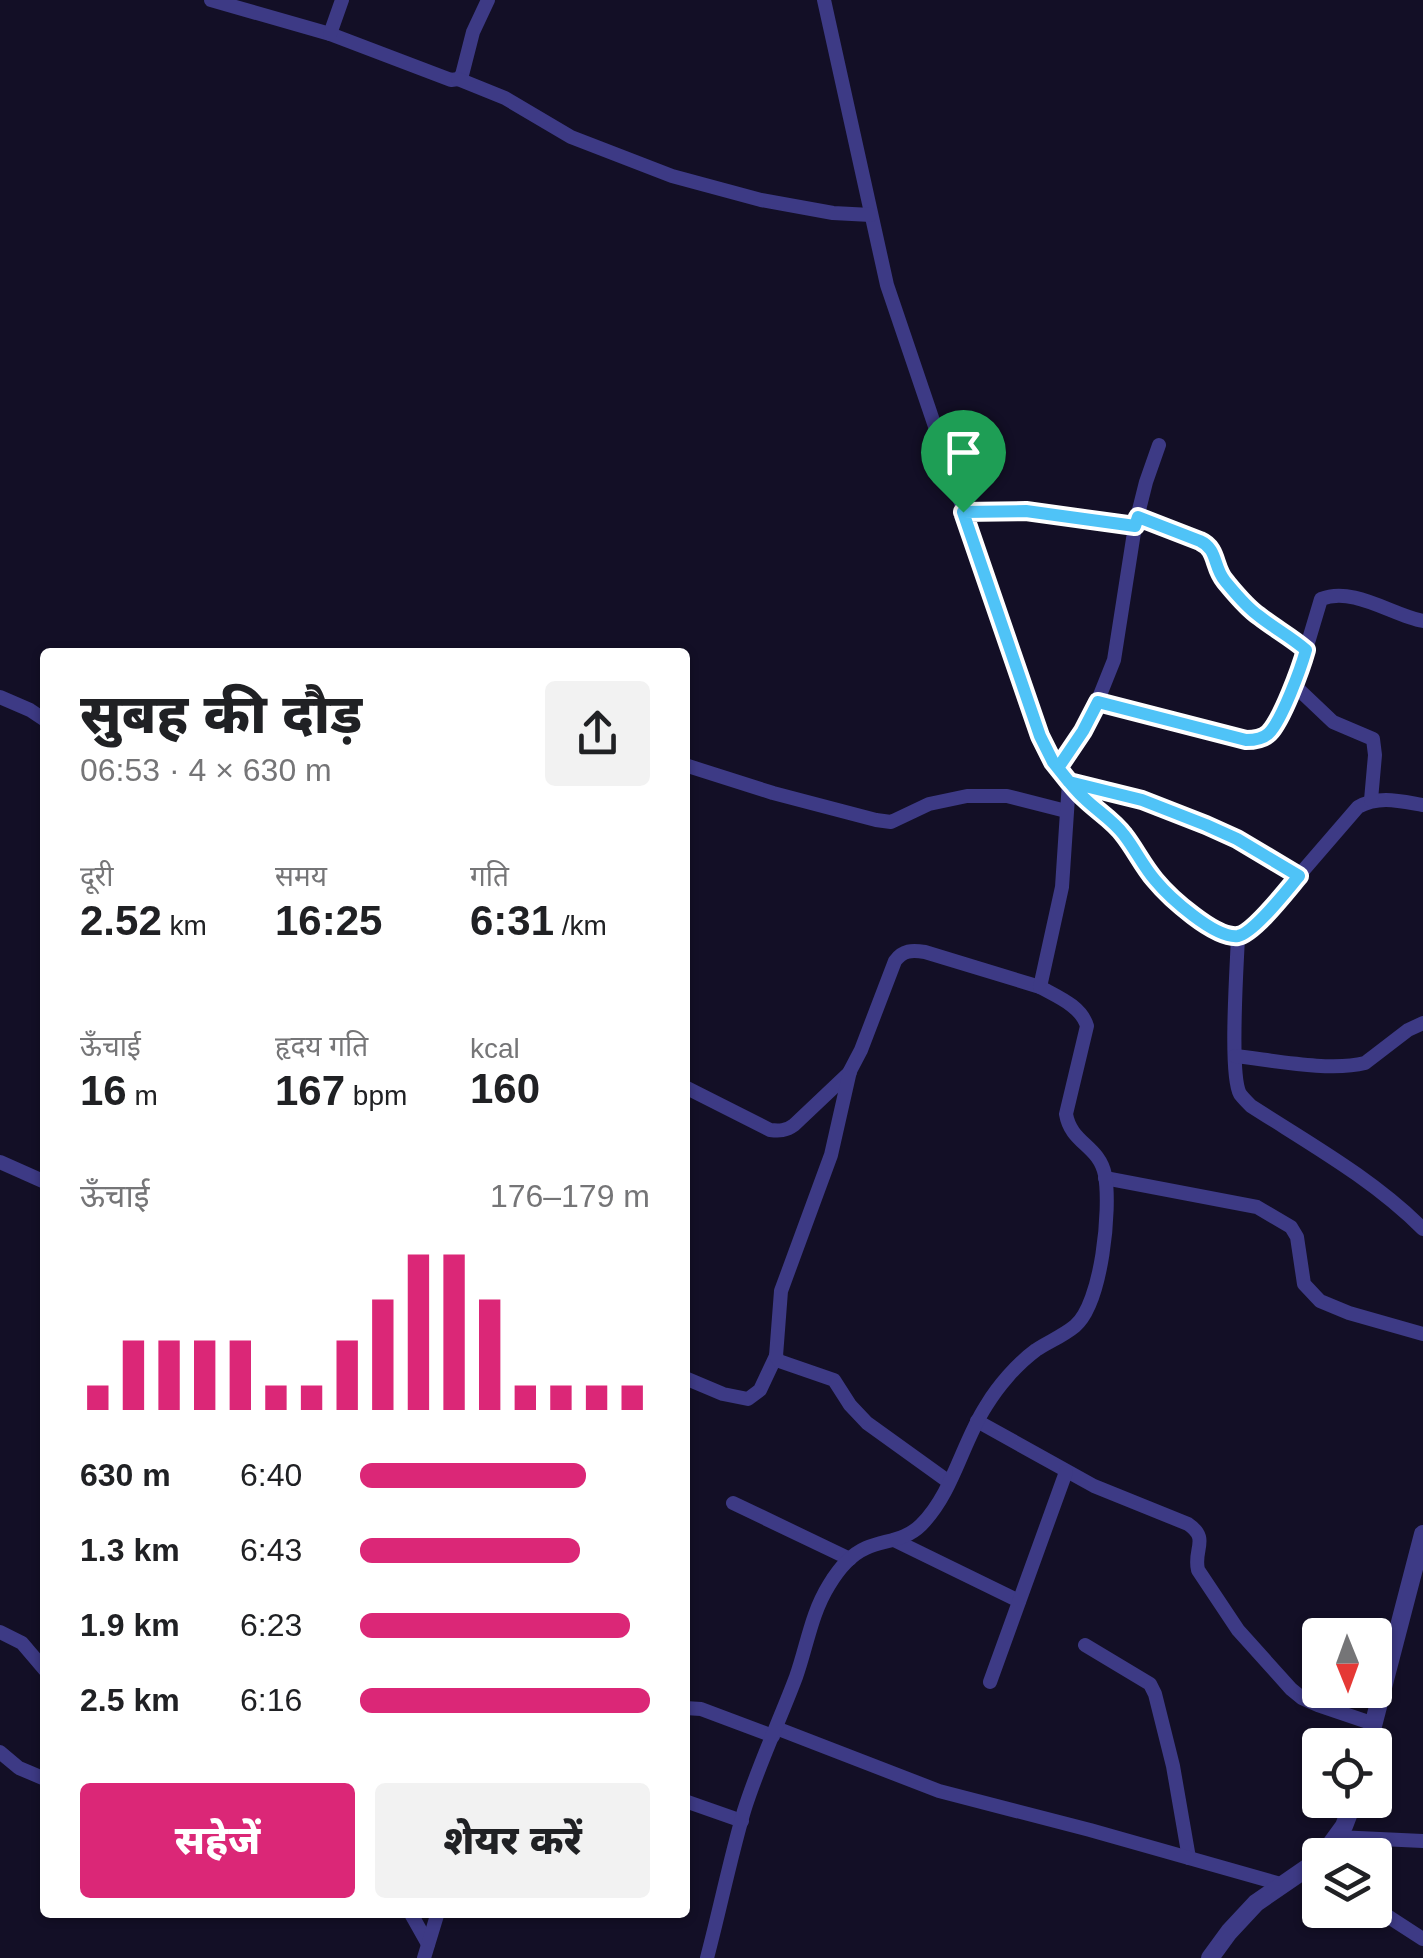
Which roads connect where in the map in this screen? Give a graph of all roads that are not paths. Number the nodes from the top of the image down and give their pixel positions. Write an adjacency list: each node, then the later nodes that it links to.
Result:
1 (211, 0): 5 (street)
2 (342, 0): 5 (street)
3 (488, 0): 6 (street)
4 (824, 0): 7 (street)
5 (330, 34): 6 (street)
6 (458, 79): 7 (street)
7 (871, 215): 9 (street)
8 (1159, 445): 10 (street)
9 (963, 512): 10 (street); 18 (street)
10 (1136, 522): 12 (street); 15 (street)
11 (1423, 621): 12 (street)
12 (1306, 650): 13 (street)
13 (1294, 684): 15 (street); 20 (street)
14 (0, 697): 16 (street)
15 (1098, 702): 18 (street)
16 (40, 717)
17 (690, 767): 22 (street)
18 (1058, 768): 19 (street)
19 (1069, 782): 22 (street); 23 (street); 24 (street)
20 (1371, 800): 21 (street); 23 (street)
21 (1423, 805)
22 (1066, 811): 25 (street)
23 (1299, 876): 24 (street)
24 (1238, 936): 27 (street)
25 (1040, 987): 28 (street); 31 (street)
26 (1423, 1023): 27 (street)
27 (1236, 1056): 33 (street)
28 (850, 1071): 29 (street); 35 (street)
29 (690, 1090)
30 (0, 1162): 32 (street)
31 (1106, 1178): 34 (street); 37 (street)
32 (40, 1180)
33 (1423, 1229)
34 (1423, 1334)
35 (776, 1356): 36 (street); 39 (street)
36 (690, 1380)
37 (977, 1422): 38 (street); 39 (street)
38 (1066, 1472): 44 (street); 50 (street)
39 (948, 1482): 41 (street)
40 (733, 1503): 43 (street)
41 (894, 1540): 43 (street); 44 (street)
42 (1421, 1547): 50 (street)
43 (850, 1560): 52 (street)
44 (1018, 1601): 48 (street)
45 (0, 1632): 47 (street)
46 (1085, 1645): 60 (street)
47 (40, 1664)
48 (990, 1682)
49 (690, 1708): 52 (street)
50 (1374, 1724): 51 (street)
51 (1373, 1728)
52 (775, 1732): 57 (street); 60 (street)
53 (0, 1752): 54 (street)
54 (40, 1777)
55 (690, 1803): 57 (street)
56 (1347, 1818): 58 (street)
57 (742, 1822): 68 (street)
58 (1337, 1837): 59 (street)
59 (1423, 1841)
60 (1189, 1858): 62 (street)
61 (1302, 1873): 62 (street)
62 (1284, 1885): 69 (street)
63 (412, 1918): 67 (street)
64 (436, 1918): 67 (street)
65 (1392, 1919): 66 (street)
66 (1423, 1939)
67 (426, 1951)
68 (707, 1958)
69 (1210, 1958)

